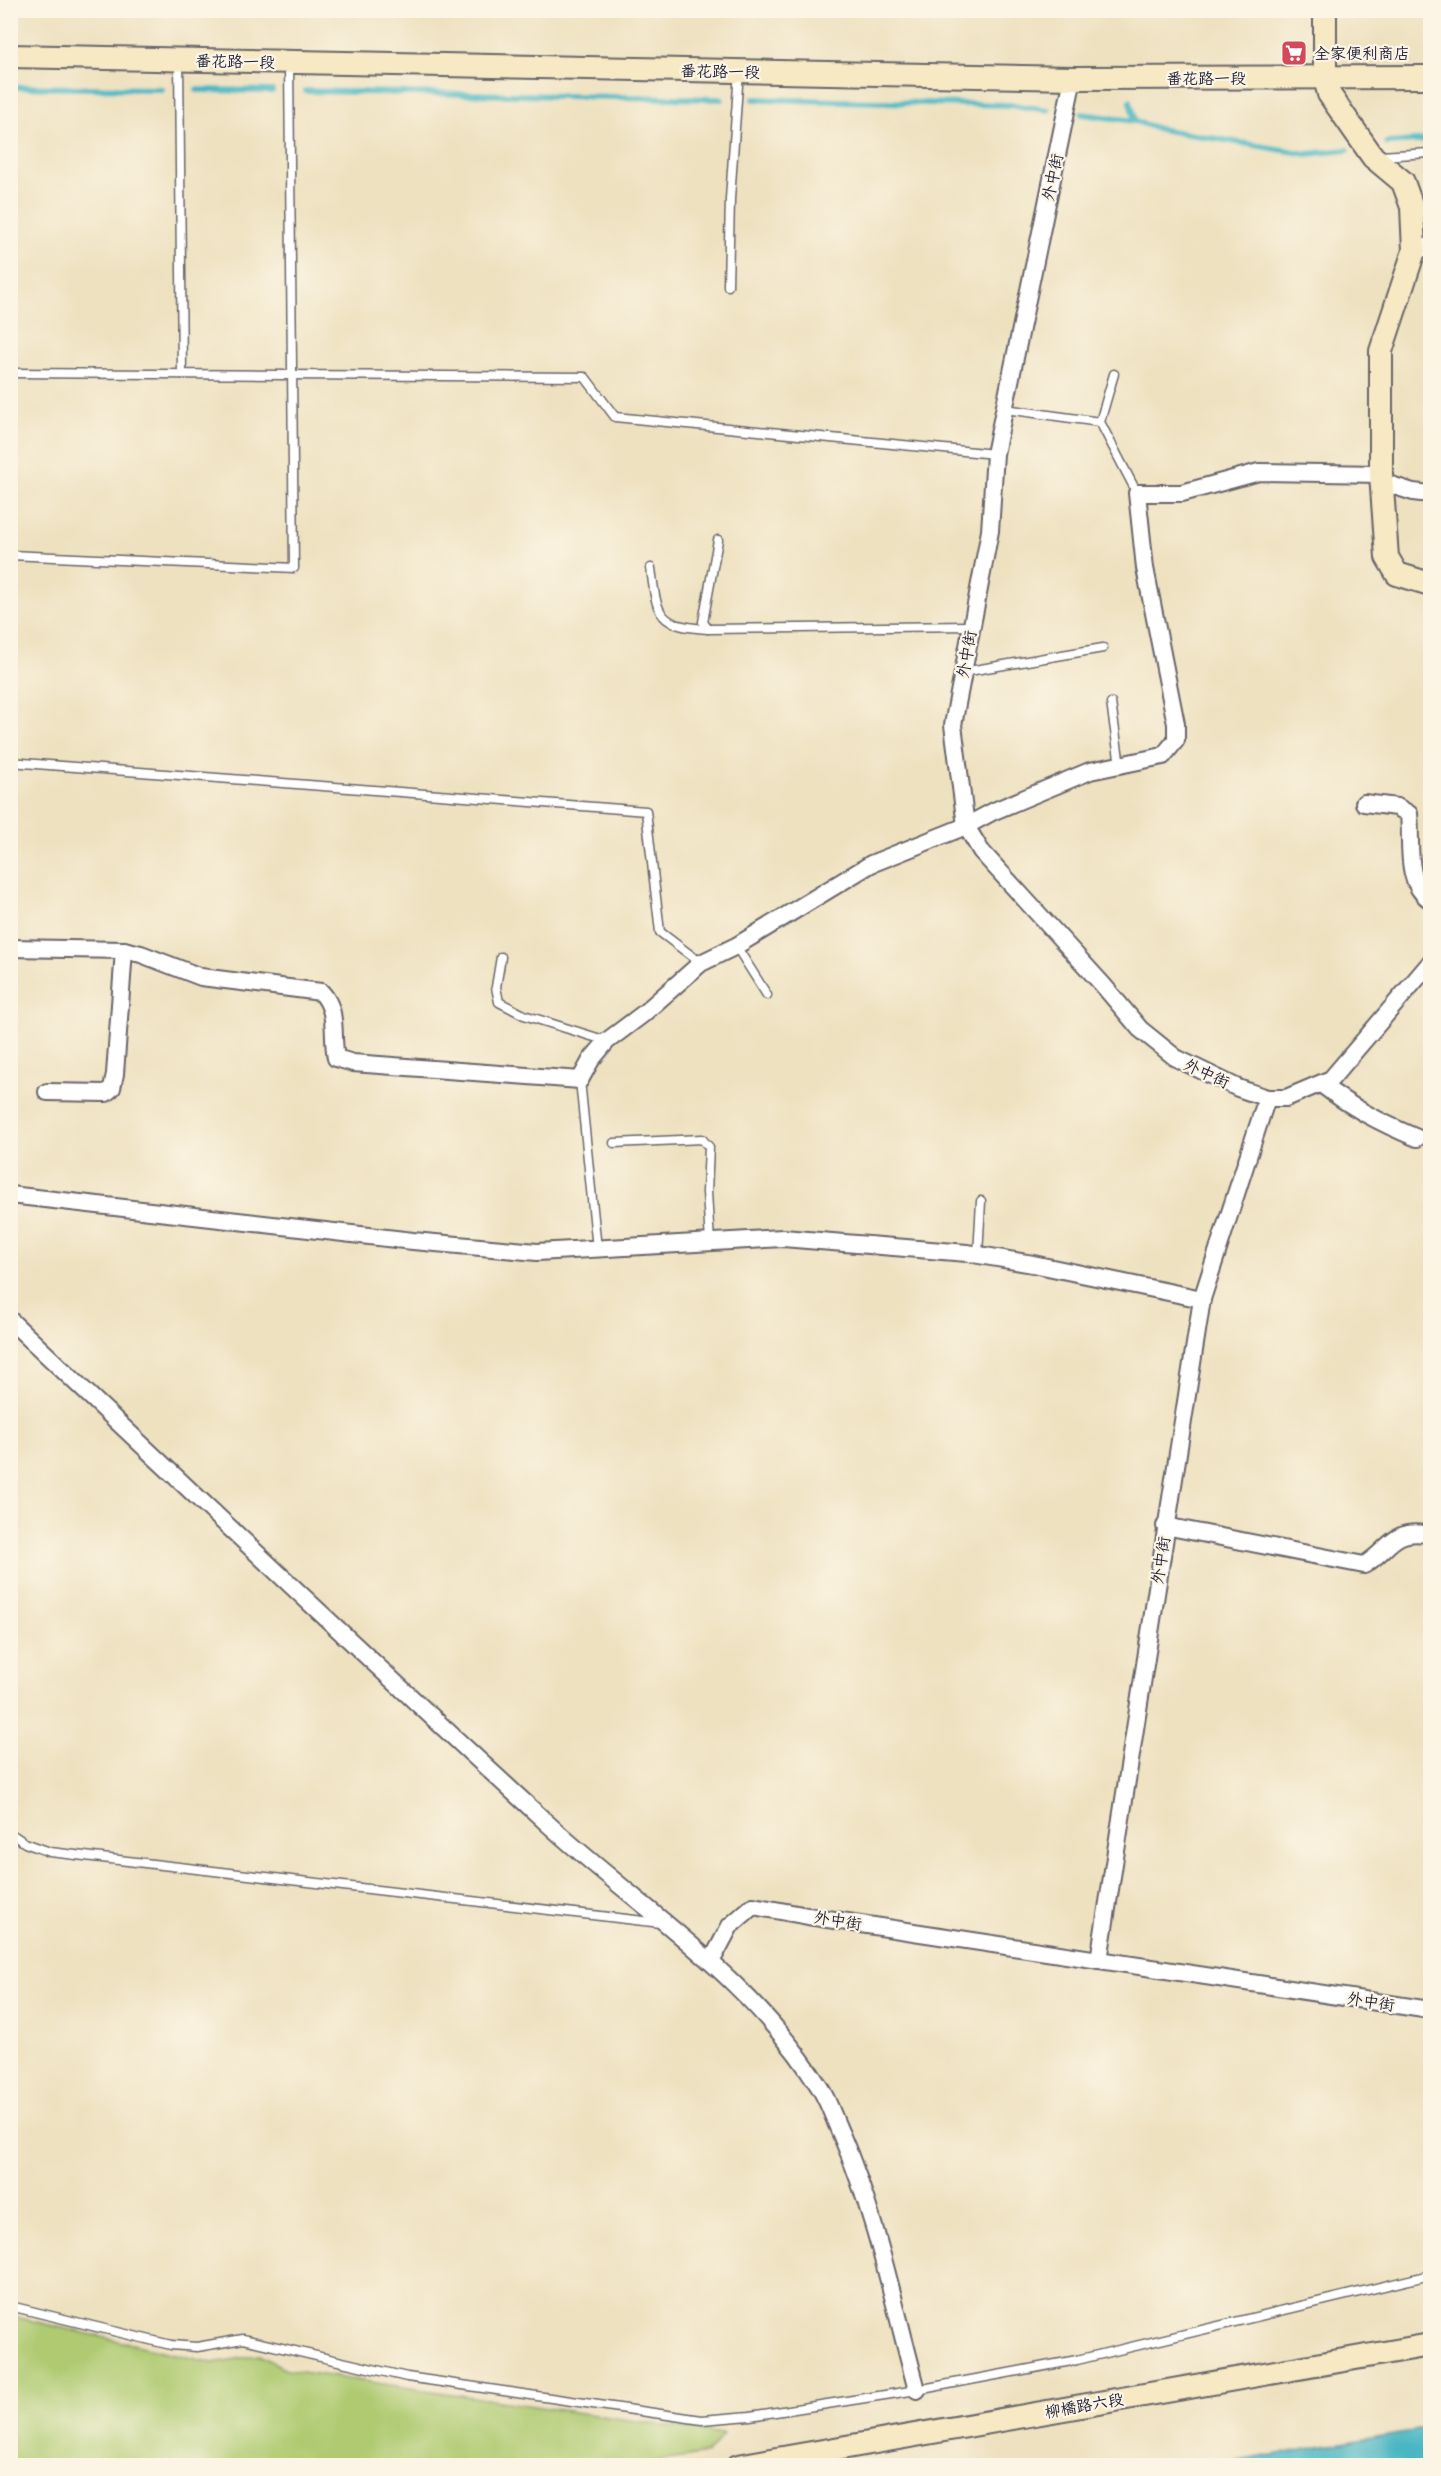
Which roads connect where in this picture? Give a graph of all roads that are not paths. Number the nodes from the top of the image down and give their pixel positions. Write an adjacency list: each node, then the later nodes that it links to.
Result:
1 (1325, 10): 8 (main road)
2 (10, 56): 3 (main road, 番花路一段)
3 (179, 60): 4 (main road, 番花路一段); 14 (lane)
4 (289, 62): 5 (main road, 番花路一段); 16 (lane)
5 (739, 71): 7 (main road, 番花路一段); 12 (lane)
6 (1431, 77): 8 (main road, 番花路一段)
7 (1072, 78): 8 (main road, 番花路一段); 17 (street, 外中街)
8 (1325, 78): 10 (main road)
9 (1431, 153): 10 (lane)
10 (1373, 157): 11 (main road)
11 (1422, 249): 20 (main road)
12 (728, 286)
13 (10, 373): 14 (lane)
14 (182, 374): 16 (lane)
15 (1114, 374): 18 (lane)
16 (291, 375): 19 (lane); 24 (lane)
17 (1005, 409): 18 (lane); 19 (street, 外中街)
18 (1100, 422): 21 (lane)
19 (995, 454): 27 (street, 外中街)
20 (1381, 478): 21 (street); 22 (street); 26 (main road)
21 (1137, 493): 33 (street)
22 (1431, 494)
23 (718, 540): 28 (lane)
24 (10, 555)
25 (651, 568): 28 (lane)
26 (1431, 584)
27 (971, 626): 28 (lane); 30 (street, 外中街)
28 (708, 629)
29 (1103, 648): 30 (lane)
30 (963, 672): 35 (street, 外中街)
31 (1111, 702): 33 (lane)
32 (10, 762): 41 (lane)
33 (1120, 765): 35 (street)
34 (1364, 803): 36 (street)
35 (966, 826): 37 (street); 48 (street, 外中街)
36 (1431, 900)
37 (736, 946): 41 (street); 43 (lane)
38 (10, 948): 39 (street)
39 (124, 950): 45 (street); 47 (street)
40 (501, 957): 44 (lane)
41 (701, 963): 44 (street)
42 (1431, 963): 46 (street, 外中街)
43 (766, 995)
44 (607, 1041): 45 (street)
45 (580, 1080): 54 (lane)
46 (1321, 1084): 48 (street, 外中街); 49 (street)
47 (47, 1092)
48 (1267, 1098): 56 (street, 外中街)
49 (1417, 1138)
50 (614, 1143): 53 (lane)
51 (10, 1195): 54 (street)
52 (981, 1201): 55 (lane)
53 (710, 1244): 54 (street); 55 (street)
54 (597, 1249)
55 (978, 1255): 56 (street)
56 (1202, 1299): 58 (street, 外中街)
57 (10, 1320): 61 (street)
58 (1165, 1526): 59 (street); 63 (street, 外中街)
59 (1431, 1535)
60 (10, 1833): 61 (lane)
61 (666, 1924): 62 (street)
62 (712, 1960): 63 (street, 外中街); 68 (street)
63 (1099, 1960): 64 (street, 外中街)
64 (1431, 2010)
65 (1431, 2275): 68 (lane)
66 (10, 2306): 68 (lane)
67 (1431, 2345): 69 (main road, 柳橋路六段)
68 (917, 2390)
69 (738, 2466)

